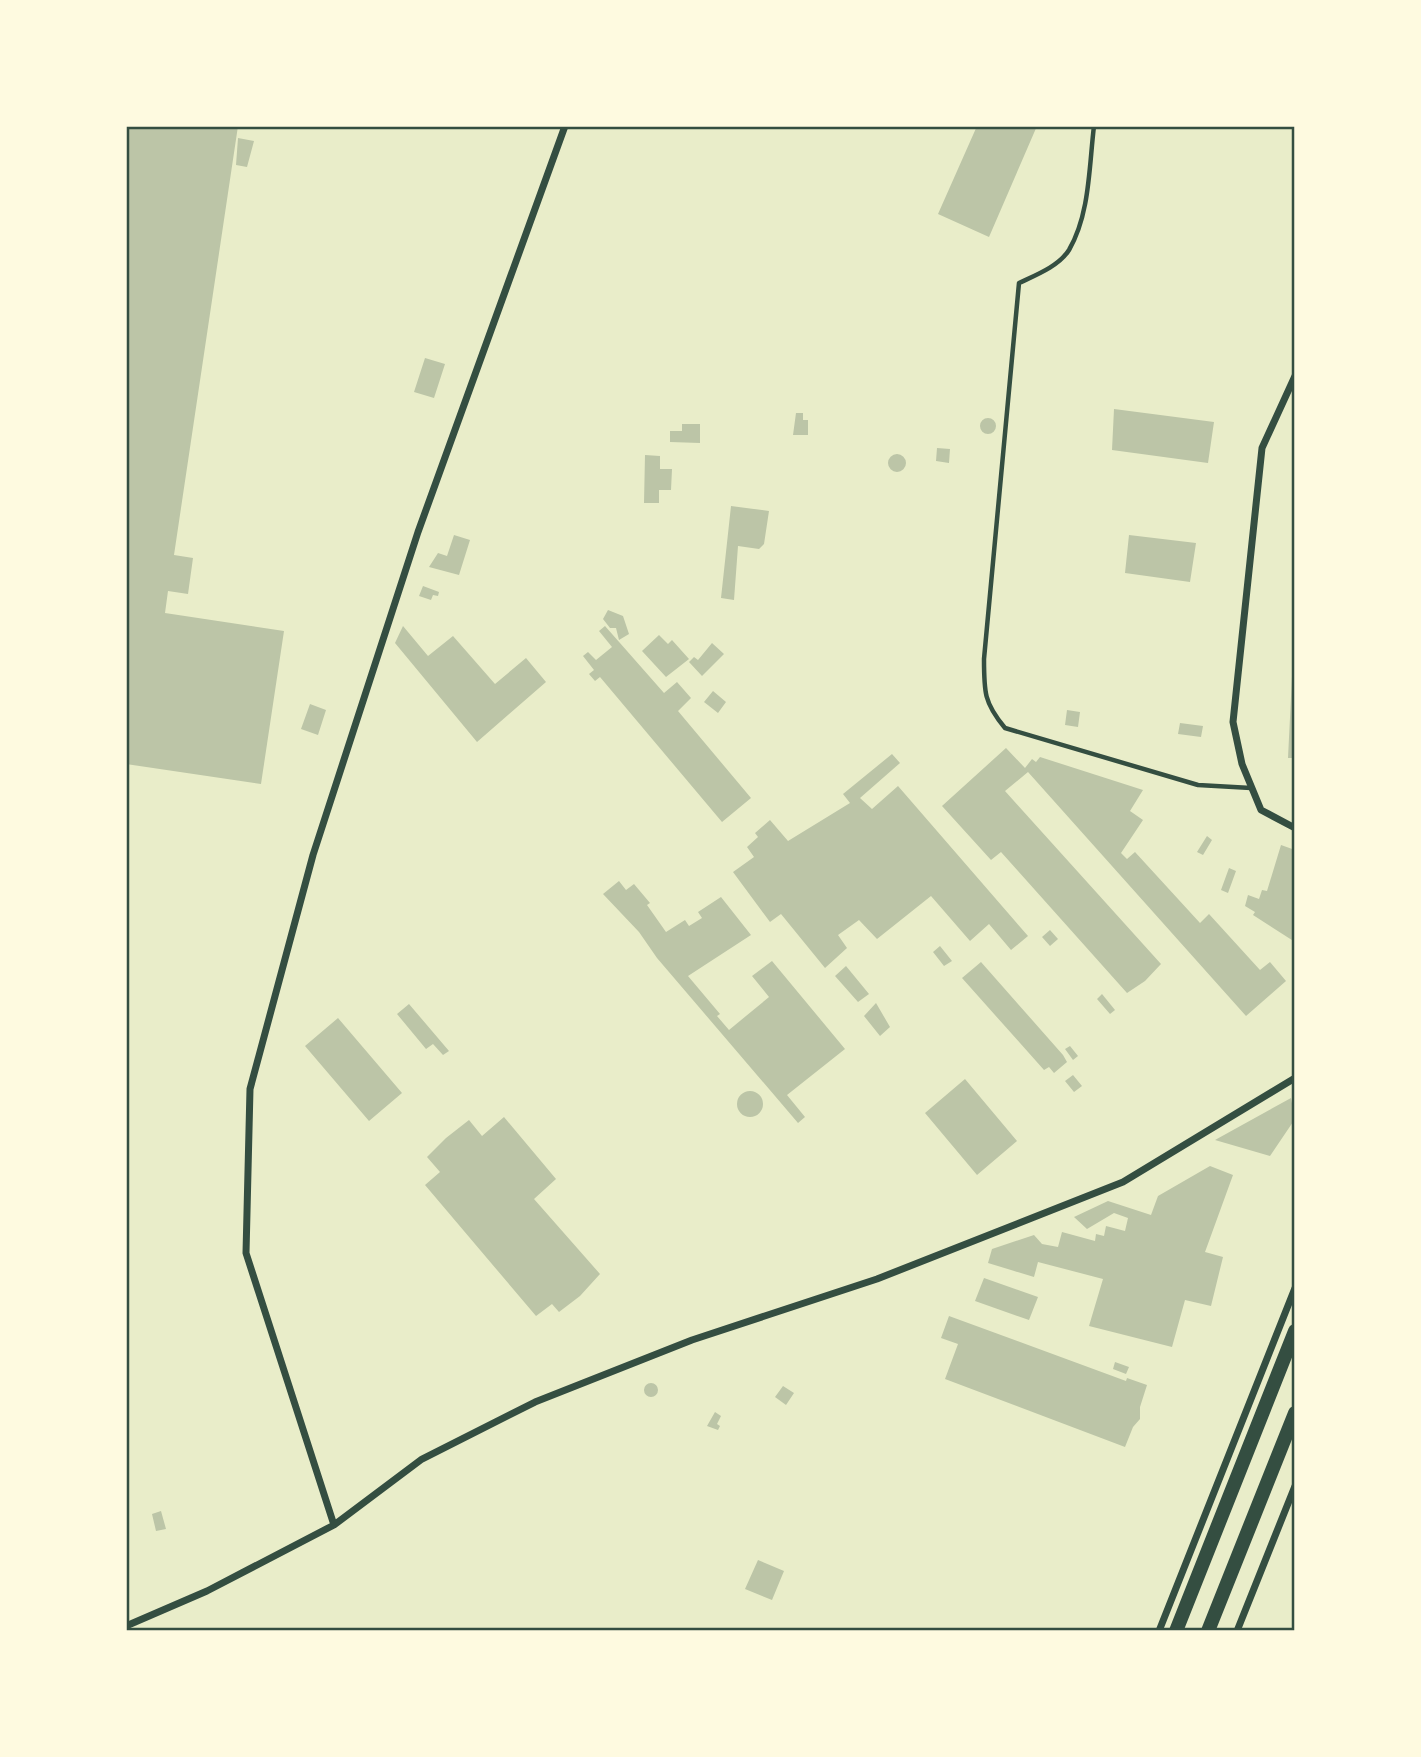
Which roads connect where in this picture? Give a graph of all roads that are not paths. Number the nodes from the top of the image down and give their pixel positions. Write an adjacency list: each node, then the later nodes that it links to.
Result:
1 (565, 126): 11 (street)
2 (1094, 126): 4 (lane)
3 (1295, 376): 4 (street)
4 (1252, 788): 5 (street)
5 (1295, 828)
6 (1295, 1078): 11 (street)
7 (1295, 1288): 13 (street)
8 (1295, 1331): 14 (highway)
9 (1295, 1413): 15 (highway)
10 (1295, 1486): 16 (street)
11 (334, 1525): 12 (street)
12 (126, 1626)
13 (1159, 1631)
14 (1176, 1631)
15 (1208, 1631)
16 (1237, 1631)

